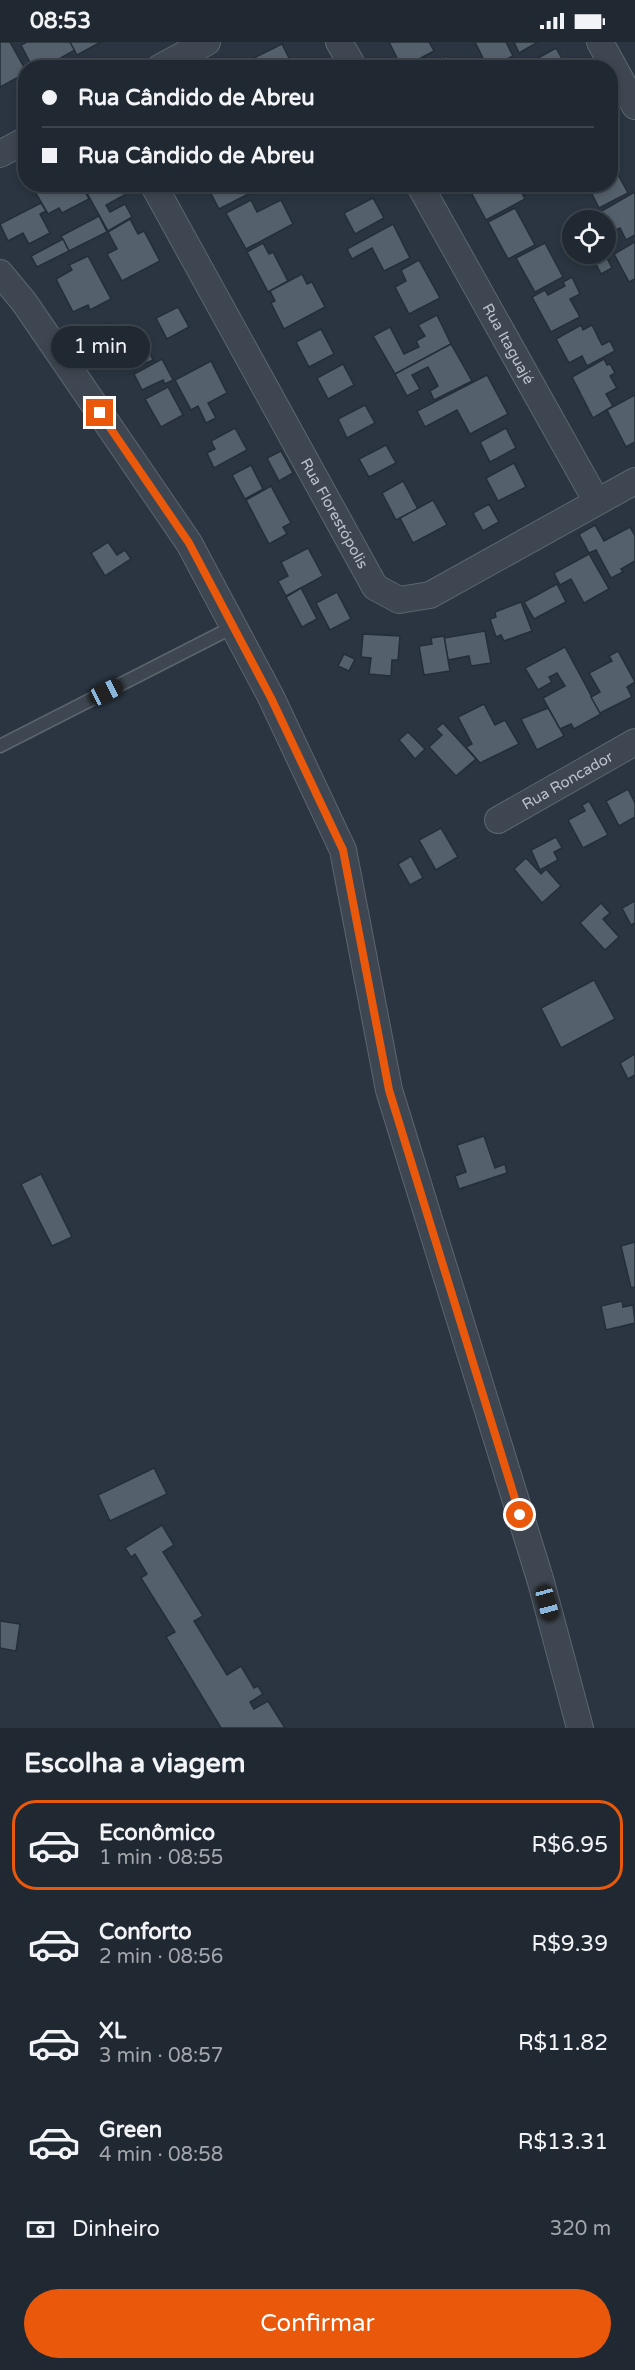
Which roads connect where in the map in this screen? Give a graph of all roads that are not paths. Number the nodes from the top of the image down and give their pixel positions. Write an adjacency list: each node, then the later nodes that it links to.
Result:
1 (207, 42): 4 (street)
2 (339, 42): 5 (street)
3 (600, 42): 6 (street)
4 (174, 60)
5 (349, 60)
6 (610, 60)
7 (618, 75): 8 (street)
8 (635, 106)
9 (18, 144): 10 (street)
10 (0, 154)
11 (157, 192): 15 (street, Rua Florestópolis)
12 (423, 192): 15 (street, Rua Itaguajé)
13 (0, 273): 16 (street)
14 (635, 481): 15 (street, Rua Florestópolis)
15 (597, 502)
16 (233, 627): 18 (lane); 20 (street)
17 (635, 742): 19 (street, Rua Roncador)
18 (0, 746)
19 (498, 820)
20 (580, 1728)

